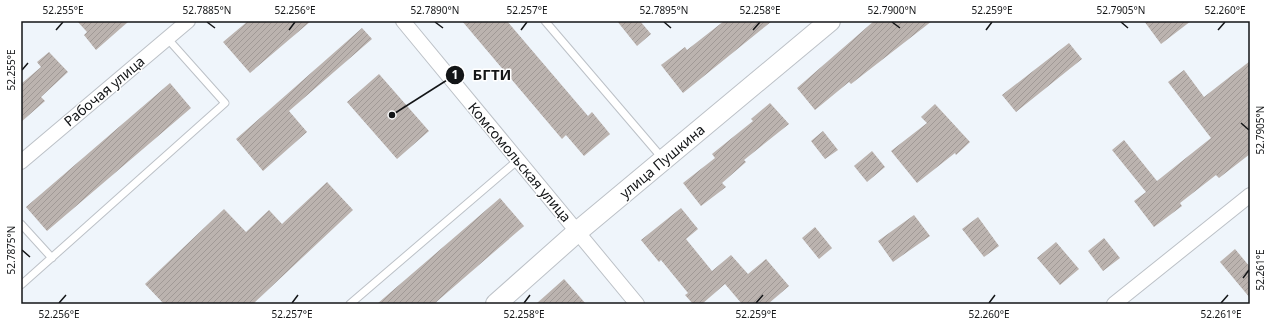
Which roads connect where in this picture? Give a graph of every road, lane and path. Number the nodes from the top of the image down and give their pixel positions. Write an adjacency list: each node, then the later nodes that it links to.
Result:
1 (188, 21): 5 (street, Рабочая улица)
2 (403, 21): 7 (street, Комсомольская улица)
3 (545, 21): 6 (lane)
4 (830, 21): 6 (main road, улица Пушкина)
5 (167, 38): 8 (street, Рабочая улица); 12 (lane)
6 (664, 159): 11 (main road, улица Пушкина)
7 (518, 160): 11 (street, Комсомольская улица); 14 (lane)
8 (21, 162)
9 (1250, 195): 17 (street)
10 (21, 224): 12 (lane)
11 (577, 232): 15 (main road, улица Пушкина); 16 (street, Комсомольская улица)
12 (52, 258): 13 (lane)
13 (21, 285)
14 (350, 304)
15 (496, 304)
16 (636, 304)
17 (1114, 304)

